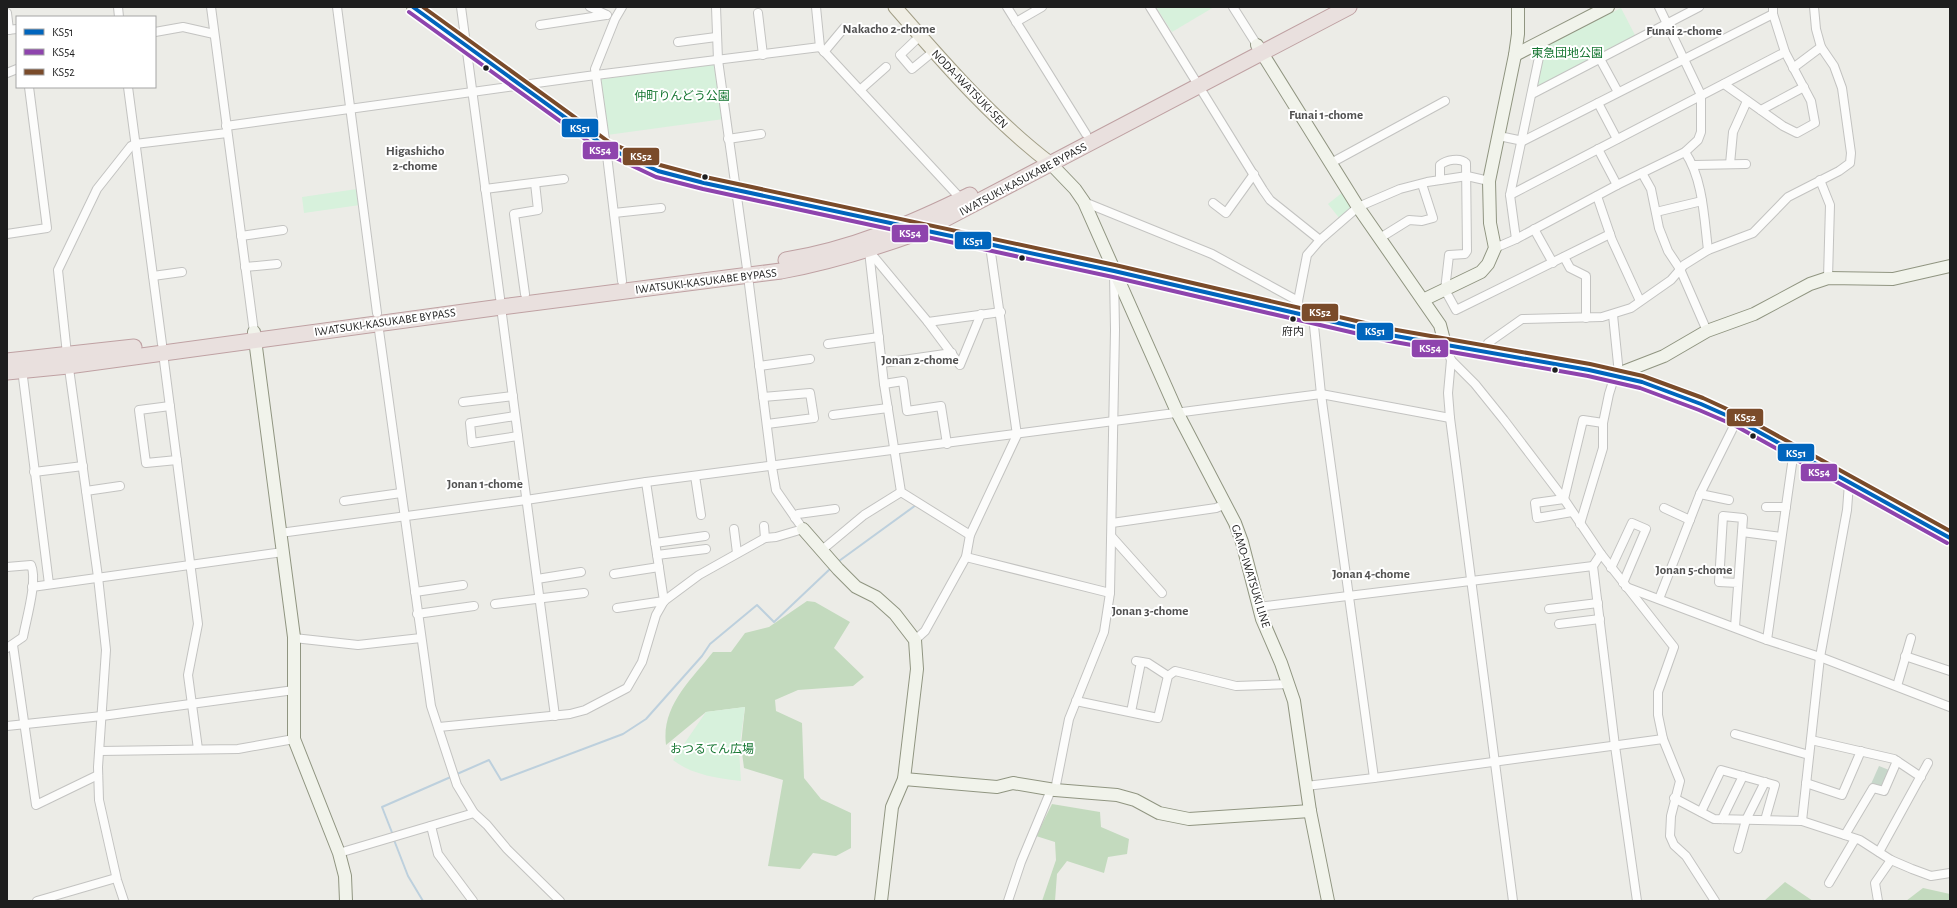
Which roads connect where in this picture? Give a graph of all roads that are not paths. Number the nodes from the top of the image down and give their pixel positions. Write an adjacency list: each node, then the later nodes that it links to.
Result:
1 (211, 7): 32 (street)
2 (336, 7): 65 (street)
3 (413, 7): 37 (street)
4 (461, 7): 37 (street)
5 (590, 7): 24 (street)
6 (622, 7): 25 (street)
7 (716, 7): 34 (street)
8 (816, 7): 40 (street)
9 (895, 7): 33 (main road, NODA-IWATSUKI-SEN)
10 (1007, 7): 26 (street)
11 (1042, 7): 26 (street)
12 (1150, 7): 51 (street)
13 (1234, 7): 39 (street)
14 (1329, 7): 39 (highway, IWATSUKI-KASUKABE BYPASS)
15 (1349, 7): 39 (highway, IWATSUKI-KASUKABE BYPASS)
16 (1608, 7): 36 (street)
17 (1659, 7): 27 (street)
18 (1699, 7): 27 (street)
19 (1814, 7): 38 (street)
20 (1520, 8): 44 (street)
21 (1773, 10): 42 (street); 46 (street)
22 (7, 13): 30 (street)
23 (758, 13): 43 (street)
24 (606, 15): 25 (street); 28 (street)
25 (615, 19): 50 (street)
26 (1016, 22): 69 (street)
27 (1667, 23): 45 (street); 46 (street)
28 (540, 25)
29 (844, 28): 40 (street)
30 (11, 30)
31 (156, 32): 32 (street)
32 (214, 34): 67 (street)
33 (920, 36): 41 (main road, NODA-IWATSUKI-SEN); 41 (street)
34 (716, 37): 35 (street); 47 (street)
35 (678, 42)
36 (1542, 43): 44 (street); 60 (street)
37 (467, 46): 53 (street); 58 (street)
38 (1822, 47): 49 (street); 88 (street)
39 (1259, 49): 51 (highway, IWATSUKI-KASUKABE BYPASS); 79 (street)
40 (822, 50): 43 (street); 57 (street)
41 (934, 51): 78 (main road, NODA-IWATSUKI-SEN)
42 (1785, 52): 49 (street); 52 (street)
43 (763, 55): 47 (street)
44 (1515, 55): 70 (street)
45 (1600, 59): 59 (street); 60 (street)
46 (1684, 59): 59 (street); 61 (street)
47 (718, 60): 50 (street); 71 (street)
48 (886, 67): 57 (street)
49 (1793, 68): 54 (street)
50 (596, 75): 53 (street); 75 (street)
51 (1196, 82): 69 (highway, IWATSUKI-KASUKABE BYPASS); 78 (highway, IWATSUKI-KASUKABE BYPASS); 84 (street)
52 (1724, 84): 61 (street); 63 (street)
53 (520, 85): 58 (street); 75 (street)
54 (1804, 87): 66 (street); 66 (street)
55 (29, 88): 109 (street)
56 (128, 88): 74 (street)
57 (860, 90): 97 (street)
58 (473, 92): 65 (street); 93 (street)
59 (1618, 92): 64 (street)
60 (1532, 94): 73 (street)
61 (1702, 95): 72 (street); 77 (street)
62 (1445, 101): 79 (street)
63 (1747, 101): 66 (street); 80 (street)
64 (1598, 102): 72 (street); 73 (street)
65 (350, 109): 67 (street); 140 (street)
66 (1761, 110)
67 (227, 129): 74 (street); 111 (street)
68 (761, 134): 71 (street)
69 (1086, 134): 78 (highway, IWATSUKI-KASUKABE BYPASS)
70 (1499, 136): 73 (street); 89 (street)
71 (728, 139): 94 (street)
72 (1617, 139): 76 (street)
73 (1523, 141): 95 (street)
74 (135, 144): 128 (street); 152 (street)
75 (606, 147): 94 (street); 104 (street)
76 (1598, 149): 92 (street); 95 (street)
77 (1685, 152): 82 (street); 83 (street)
78 (1046, 161): 97 (highway, IWATSUKI-KASUKABE BYPASS); 99 (street, GAMO-IWATSUKI LINE); 108 (highway, IWATSUKI-KASUKABE BYPASS)
79 (1331, 163): 101 (street)
80 (1730, 164): 81 (street); 82 (street)
81 (1746, 164)
82 (1694, 165): 98 (street)
83 (1642, 173): 92 (street); 103 (street)
84 (1254, 174): 100 (street); 114 (street)
85 (1467, 176): 87 (street); 87 (street); 89 (street); 131 (street)
86 (564, 178): 90 (street)
87 (1440, 180): 91 (street)
88 (1820, 180): 117 (street); 129 (street)
89 (1489, 181): 116 (street)
90 (535, 183): 93 (street); 132 (street)
91 (1422, 184): 101 (street); 112 (street)
92 (1617, 185): 96 (street)
93 (485, 189): 135 (street)
94 (736, 190): 105 (street); 125 (street)
95 (1510, 195): 113 (street)
96 (1597, 196): 107 (street); 110 (street)
97 (962, 200): 105 (highway, IWATSUKI-KASUKABE BYPASS)
98 (1702, 201): 103 (street); 117 (street)
99 (1084, 202): 126 (street, GAMO-IWATSUKI LINE); 136 (street)
100 (1213, 203)
101 (1358, 207): 112 (street); 114 (street)
102 (661, 208): 104 (street)
103 (1656, 212): 124 (street)
104 (614, 214): 130 (street)
105 (902, 227): 108 (main road); 125 (highway, IWATSUKI-KASUKABE BYPASS)
106 (283, 230): 111 (street)
107 (1534, 230): 113 (street); 120 (street)
108 (922, 231): 115 (main road); 118 (highway, IWATSUKI-KASUKABE BYPASS)
109 (7, 234)
110 (1610, 234): 119 (street); 134 (street)
111 (241, 236): 123 (street)
112 (1380, 238): 133 (street)
113 (1516, 239): 116 (street)
114 (1320, 240): 136 (street)
115 (990, 246): 126 (main road); 137 (street)
116 (1495, 248): 131 (street)
117 (1708, 250): 124 (street)
118 (869, 251): 125 (highway, IWATSUKI-KASUKABE BYPASS); 142 (street); 145 (street)
119 (1564, 257): 120 (street); 141 (street)
120 (1553, 263): 131 (street)
121 (277, 264): 123 (street)
122 (1950, 266): 129 (street)
123 (245, 267): 144 (street)
124 (1680, 269): 134 (street); 143 (street)
125 (748, 271): 130 (highway, IWATSUKI-KASUKABE BYPASS); 135 (highway, IWATSUKI-KASUKABE BYPASS); 156 (street)
126 (1114, 271): 136 (main road); 167 (street, GAMO-IWATSUKI LINE); 172 (street)
127 (182, 272): 128 (street)
128 (153, 276): 148 (street)
129 (1828, 278): 143 (street)
130 (622, 281): 132 (highway, IWATSUKI-KASUKABE BYPASS)
131 (1445, 290): 133 (street)
132 (525, 294): 135 (highway, IWATSUKI-KASUKABE BYPASS)
133 (1423, 300): 147 (street)
134 (1640, 301): 139 (street)
135 (500, 302): 140 (highway, IWATSUKI-KASUKABE BYPASS); 162 (street)
136 (1303, 310): 147 (main road); 161 (street)
137 (1001, 312): 138 (street); 175 (street)
138 (981, 314): 142 (street); 150 (street)
139 (1613, 315): 141 (street); 158 (street)
140 (378, 318): 144 (highway, IWATSUKI-KASUKABE BYPASS); 190 (street)
141 (1586, 318): 149 (street)
142 (928, 322): 150 (street)
143 (1707, 331): 158 (street)
144 (254, 336): 148 (highway, IWATSUKI-KASUKABE BYPASS); 212 (street)
145 (879, 337): 146 (street); 155 (street)
146 (828, 344)
147 (1445, 344): 149 (main road); 153 (street)
148 (162, 349): 152 (highway, IWATSUKI-KASUKABE BYPASS); 165 (street)
149 (1484, 351): 158 (main road)
150 (952, 353): 155 (street)
151 (810, 359): 156 (street)
152 (68, 360): 154 (highway, IWATSUKI-KASUKABE BYPASS); 157 (highway, IWATSUKI-KASUKABE BYPASS); 181 (street)
153 (1452, 360): 170 (street); 192 (street)
154 (7, 362)
155 (882, 363): 160 (street)
156 (760, 366): 163 (street)
157 (7, 372)
158 (1617, 374): 171 (main road); 173 (street)
159 (23, 377): 183 (street)
160 (884, 384): 166 (street); 177 (street)
161 (1321, 394): 167 (street); 170 (street); 246 (street)
162 (513, 396): 164 (street); 169 (street)
163 (764, 397): 174 (street); 174 (street)
164 (463, 402)
165 (170, 406): 180 (street); 180 (street)
166 (888, 408): 168 (street); 179 (street)
167 (1178, 414): 172 (street); 196 (street, GAMO-IWATSUKI LINE)
168 (833, 415)
169 (515, 416): 176 (street); 176 (street)
170 (1450, 418): 236 (street)
171 (1737, 420): 178 (main road); 191 (street)
172 (1113, 422): 175 (street); 206 (street)
173 (1603, 423): 192 (street); 207 (street)
174 (767, 424): 182 (street)
175 (1017, 435): 177 (street); 213 (street)
176 (518, 436): 193 (street)
177 (947, 444): 179 (street)
178 (1794, 450): 186 (main road); 199 (street)
179 (894, 451): 182 (street); 189 (street)
180 (177, 460): 227 (street)
181 (83, 466): 183 (street); 188 (street)
182 (772, 467): 184 (street); 204 (street)
183 (34, 472): 238 (street)
184 (695, 476): 185 (street); 203 (street)
185 (646, 482): 193 (street); 219 (street)
186 (1849, 483): 218 (main road); 266 (street)
187 (120, 486): 188 (street)
188 (86, 491): 234 (street)
189 (901, 492): 213 (street); 221 (street)
190 (401, 493): 195 (street); 202 (street)
191 (1700, 494): 194 (street); 205 (street)
192 (1564, 499): 201 (street); 201 (street)
193 (526, 500): 202 (street); 235 (street)
194 (1729, 500)
195 (344, 501)
196 (1226, 504): 206 (street); 253 (street, GAMO-IWATSUKI LINE)
197 (1766, 507): 199 (street)
198 (1664, 508): 205 (street)
199 (1786, 508): 216 (street)
200 (835, 509): 204 (street)
201 (1572, 512): 207 (street)
202 (404, 515): 212 (street); 242 (street)
203 (701, 515)
204 (795, 518): 210 (street)
205 (1690, 520): 248 (street)
206 (1112, 523): 215 (street)
207 (1580, 524): 224 (street)
208 (764, 526): 217 (street)
209 (734, 529): 223 (street)
210 (803, 529): 217 (street); 221 (street)
211 (1742, 532): 216 (street); 237 (street); 237 (street)
212 (280, 533): 222 (street)
213 (970, 535): 226 (street)
214 (705, 536): 219 (street)
215 (1112, 537): 244 (street); 245 (street)
216 (1782, 537): 264 (street)
217 (765, 538): 223 (street)
218 (1950, 538)
219 (655, 543): 225 (street)
220 (706, 549): 225 (street)
221 (822, 550): 263 (street)
222 (283, 552): 227 (street); 260 (street)
223 (737, 553): 249 (street)
224 (1601, 554): 228 (street); 231 (street)
225 (657, 556): 230 (street)
226 (966, 557): 244 (street); 263 (street)
227 (190, 565): 234 (street); 274 (street)
228 (1593, 566): 236 (street); 250 (street)
229 (7, 567): 241 (street)
230 (659, 568): 233 (street); 249 (street)
231 (1611, 568): 240 (street); 240 (street)
232 (581, 572): 235 (street)
233 (614, 574)
234 (98, 578): 238 (street); 277 (street)
235 (537, 579): 247 (street)
236 (1471, 580): 246 (street); 292 (street)
237 (1738, 583): 259 (street)
238 (48, 584): 241 (street)
239 (463, 585): 242 (street)
240 (1624, 585): 248 (street); 283 (street)
241 (32, 586): 265 (street)
242 (415, 592): 256 (street)
243 (584, 593): 247 (street)
244 (1110, 593): 273 (street)
245 (1162, 593)
246 (1348, 597): 253 (street); 297 (street)
247 (540, 599): 251 (street); 278 (street)
248 (1659, 599): 259 (street)
249 (664, 601): 254 (street); 278 (street)
250 (1598, 603): 255 (street); 257 (street)
251 (495, 604)
252 (474, 606): 256 (street)
253 (1258, 607): 270 (street, GAMO-IWATSUKI LINE)
254 (617, 608)
255 (1549, 609)
256 (418, 614): 261 (street)
257 (1600, 618): 258 (street); 286 (street)
258 (1559, 624)
259 (1735, 627): 264 (street)
260 (294, 638): 261 (street); 272 (street)
261 (421, 638): 281 (street)
262 (1911, 638): 267 (street)
263 (915, 640): 298 (street)
264 (1767, 640): 266 (street)
265 (10, 646): 279 (street)
266 (1820, 656): 271 (street); 285 (street)
267 (1905, 656): 268 (street); 271 (street)
268 (1950, 671)
269 (1168, 676): 270 (street); 276 (street); 276 (street)
270 (1289, 684): 301 (street, GAMO-IWATSUKI LINE)
271 (1897, 686): 275 (street)
272 (294, 690): 274 (street); 284 (street)
273 (1076, 701): 276 (street); 302 (street)
274 (192, 703): 277 (street); 287 (street)
275 (1950, 706)
276 (1131, 712)
277 (102, 716): 279 (street); 288 (street)
278 (555, 716): 281 (street)
279 (23, 724): 280 (street); 294 (street)
280 (7, 726)
281 (439, 727): 306 (street)
282 (1735, 734): 290 (street)
283 (1663, 739): 286 (street); 303 (street)
284 (294, 740): 287 (street); 316 (street)
285 (1811, 740): 289 (street); 290 (street)
286 (1615, 746): 292 (street); 330 (street)
287 (198, 749): 288 (street)
288 (100, 751): 294 (street)
289 (1861, 751): 291 (street); 300 (street)
290 (1809, 755): 300 (street)
291 (1897, 761): 296 (street); 312 (street)
292 (1495, 762): 297 (street); 329 (street)
293 (1928, 763): 296 (street)
294 (98, 776): 319 (street)
295 (1743, 776): 299 (street); 305 (street); 307 (street)
296 (1921, 777): 315 (street)
297 (1374, 778): 301 (street)
298 (904, 779): 302 (street); 326 (street)
299 (1765, 782): 308 (street); 309 (street)
300 (1806, 783): 310 (street)
301 (1306, 786): 304 (street, GAMO-IWATSUKI LINE)
302 (1053, 790): 304 (street); 327 (street)
303 (1674, 798): 305 (street); 331 (street)
304 (1310, 811): 328 (street, GAMO-IWATSUKI LINE)
305 (1701, 812): 307 (street)
306 (474, 813): 311 (street); 325 (street)
307 (1722, 819): 308 (street)
308 (1746, 820): 309 (street); 314 (street)
309 (1765, 820): 310 (street)
310 (1802, 821): 312 (street)
311 (431, 826): 316 (street); 324 (street)
312 (1845, 835): 313 (street)
313 (1855, 839): 315 (street); 320 (street)
314 (1738, 849)
315 (1879, 852): 317 (street)
316 (339, 853): 323 (street)
317 (1891, 860): 318 (street); 332 (street)
318 (1950, 873)
319 (116, 878): 321 (street); 322 (street)
320 (1829, 884)
321 (36, 901)
322 (124, 901)
323 (346, 901)
324 (473, 901)
325 (560, 901)
326 (881, 901)
327 (1008, 901)
328 (1328, 901)
329 (1513, 901)
330 (1637, 901)
331 (1715, 901)
332 (1878, 901)

